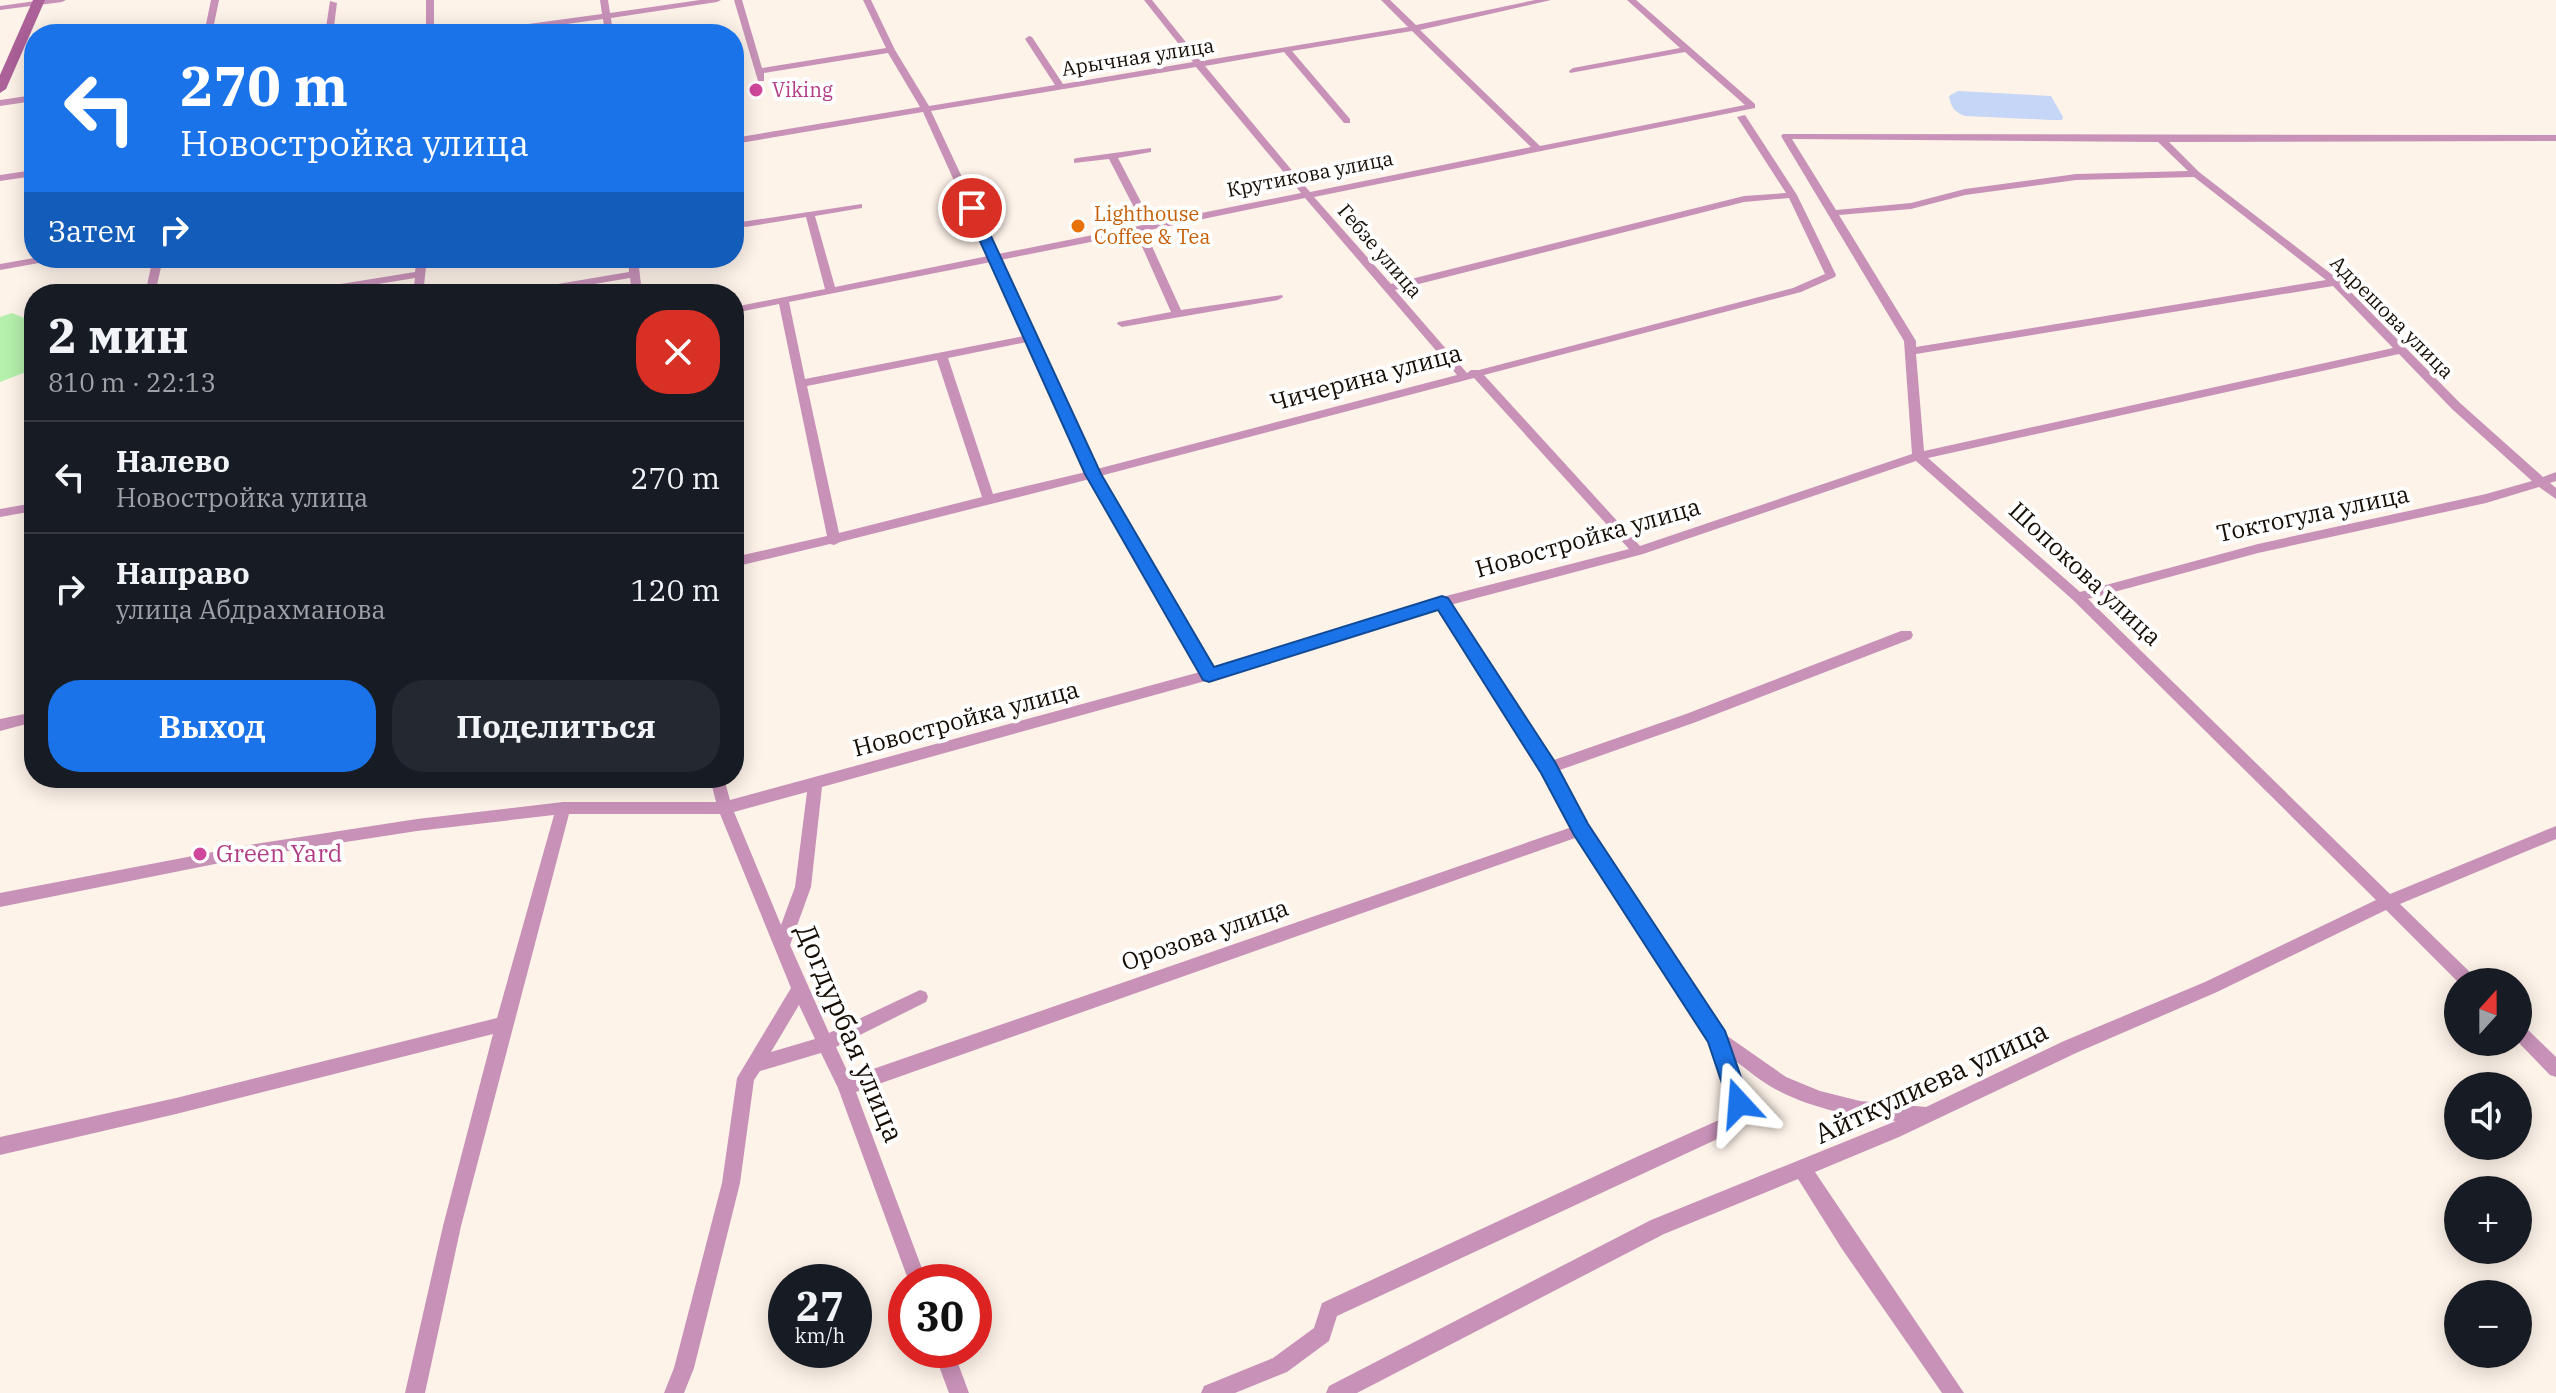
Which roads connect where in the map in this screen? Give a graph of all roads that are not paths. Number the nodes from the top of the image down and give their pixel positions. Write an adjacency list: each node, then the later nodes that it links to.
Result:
1 (62, 0): 12 (street)
2 (215, 0): 17 (street)
3 (430, 0): 19 (street)
4 (604, 0): 15 (street)
5 (717, 0): 15 (street)
6 (738, 0): 26 (street)
7 (867, 0): 26 (street)
8 (1148, 0): 28 (street, Гебзе улица)
9 (1385, 0): 22 (street)
10 (1547, 0): 22 (street, Арычная улица)
11 (1631, 0): 25 (street)
12 (38, 2): 14 (street); 16 (street)
13 (333, 3): 18 (street)
14 (0, 8)
15 (607, 16): 20 (street); 21 (street)
16 (28, 24)
17 (210, 24)
18 (330, 24)
19 (430, 24)
20 (549, 24)
21 (608, 24)
22 (1416, 28): 27 (street, Арычная улица); 40 (street)
23 (24, 34): 31 (street)
24 (1029, 39): 30 (street)
25 (1687, 49): 29 (street); 40 (street, Крутикова улица)
26 (891, 50): 34 (street)
27 (1287, 50): 28 (street, Арычная улица); 36 (street)
28 (1198, 65): 30 (street, Арычная улица); 47 (street, Гебзе улица)
29 (1573, 71)
30 (1061, 88): 34 (street, Арычная улица)
31 (0, 89)
32 (24, 99): 33 (street)
33 (0, 103)
34 (926, 109): 38 (street, Арычная улица); 54 (street)
35 (1742, 117): 48 (street, Чичерина улица)
36 (1347, 121)
37 (2556, 138): 39 (street)
38 (744, 139)
39 (2161, 139): 45 (street, Адрешова улица); 50 (street)
40 (1538, 149): 47 (street, Крутикова улица)
41 (1148, 150): 42 (street)
42 (1112, 156): 43 (street); 53 (street)
43 (1077, 161)
44 (24, 174): 46 (street)
45 (2196, 174): 50 (street); 61 (street, Адрешова улица)
46 (0, 178)
47 (1307, 195): 53 (street, Крутикова улица); 66 (street, Гебзе улица)
48 (1792, 195): 66 (street); 77 (street, Чичерина улица)
49 (858, 206): 51 (street)
50 (1833, 213): 75 (street)
51 (810, 215): 52 (street); 67 (street)
52 (745, 224)
53 (1144, 228): 54 (street, Крутикова улица); 71 (street)
54 (995, 258): 67 (street, Крутикова улица); 73 (street)
55 (24, 263): 56 (street)
56 (0, 267)
57 (421, 268): 59 (street)
58 (634, 268): 60 (street)
59 (420, 274): 62 (street); 63 (street)
60 (635, 274): 64 (street); 65 (street)
61 (2335, 282): 74 (street, Адрешова улица); 75 (street)
62 (358, 284)
63 (419, 284)
64 (576, 284)
65 (636, 284)
66 (1389, 288): 77 (street, Гебзе улица)
67 (831, 291): 69 (street, Крутикова улица)
68 (1278, 297): 71 (street)
69 (783, 300): 70 (street, Крутикова улица); 78 (street)
70 (744, 308)
71 (1178, 315): 72 (street)
72 (1122, 324)
73 (1031, 338): 76 (street); 80 (street)
74 (2401, 350): 79 (street, Новостройка улица); 82 (street, Адрешова улица)
75 (1913, 351): 79 (street)
76 (942, 358): 78 (street); 84 (street)
77 (1469, 374): 80 (street, Чичерина улица); 88 (street, Гебзе улица)
78 (803, 383): 87 (street)
79 (1918, 456): 88 (street, Новостройка улица); 90 (street, Шопокова улица)
80 (1093, 474): 84 (street, Чичерина улица); 93 (street)
81 (2556, 476): 82 (street, Токтогула улица)
82 (2540, 483): 83 (street, Адрешова улица); 90 (street, Токтогула улица)
83 (2556, 495)
84 (988, 497): 87 (street, Чичерина улица)
85 (24, 509): 86 (street)
86 (0, 513)
87 (834, 541): 89 (street, Чичерина улица)
88 (1638, 551): 91 (street, Новостройка улица)
89 (744, 560)
90 (2078, 597): 104 (street, Шопокова улица)
91 (1442, 602): 93 (street, Новостройка улица); 96 (street)
92 (1906, 635): 96 (street)
93 (1209, 675): 97 (street, Новостройка улица)
94 (24, 719): 95 (street)
95 (0, 725)
96 (1548, 768): 101 (street)
97 (815, 783): 100 (street, Новостройка улица); 105 (street)
98 (720, 788): 100 (street, Догдурбая улица)
99 (563, 808): 100 (street, Новостройка улица); 103 (street, Новостройка улица); 109 (street)
100 (725, 808): 105 (street, Догдурбая улица)
101 (1581, 830): 110 (street); 115 (street, Орозова улица)
102 (2556, 832): 104 (street, Айткулиева улица)
103 (0, 900)
104 (2388, 902): 106 (street, Шопокова улица); 116 (street, Айткулиева улица)
105 (782, 945): 107 (street, Догдурбая улица)
106 (2455, 968)
107 (800, 989): 111 (street, Догдурбая улица); 113 (street)
108 (920, 997): 111 (street)
109 (504, 1024): 117 (street); 121 (street)
110 (1717, 1038): 116 (street); 124 (street)
111 (825, 1044): 113 (street); 115 (street, Догдурбая улица)
112 (2532, 1045): 114 (street)
113 (753, 1065): 122 (street)
114 (2556, 1069)
115 (846, 1087): 119 (street, Догдурбая улица)
116 (1926, 1115): 118 (street, Айткулиева улица)
117 (0, 1146)
118 (1803, 1170): 125 (street, Айткулиева улица); 126 (street)
119 (911, 1264)
120 (950, 1368): 123 (street)
121 (415, 1393)
122 (674, 1393)
123 (959, 1393)
124 (1211, 1393)
125 (1336, 1393)
126 (1954, 1393)

